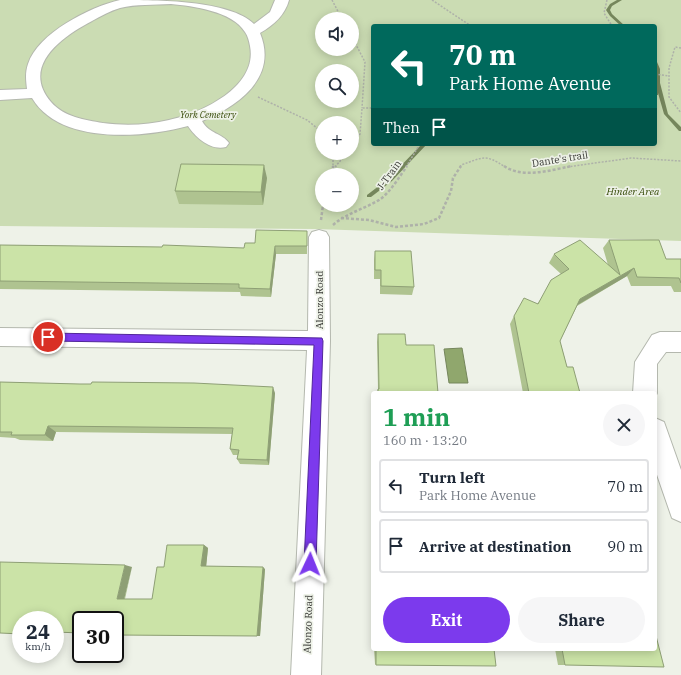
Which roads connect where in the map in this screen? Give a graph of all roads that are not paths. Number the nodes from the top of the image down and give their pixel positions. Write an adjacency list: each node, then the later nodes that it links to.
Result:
1 (282, 0): 3 (street)
2 (116, 2): 3 (street); 4 (street)
3 (253, 31): 6 (street)
4 (35, 93): 5 (street); 6 (street)
5 (0, 95)
6 (193, 118): 7 (street)
7 (220, 142)
8 (319, 237): 10 (street, Alonzo Road)
9 (0, 337): 10 (street)
10 (318, 341): 15 (street, Alonzo Road)
11 (681, 342): 12 (street)
12 (645, 391)
13 (657, 436): 14 (street)
14 (681, 509)
15 (306, 675)

